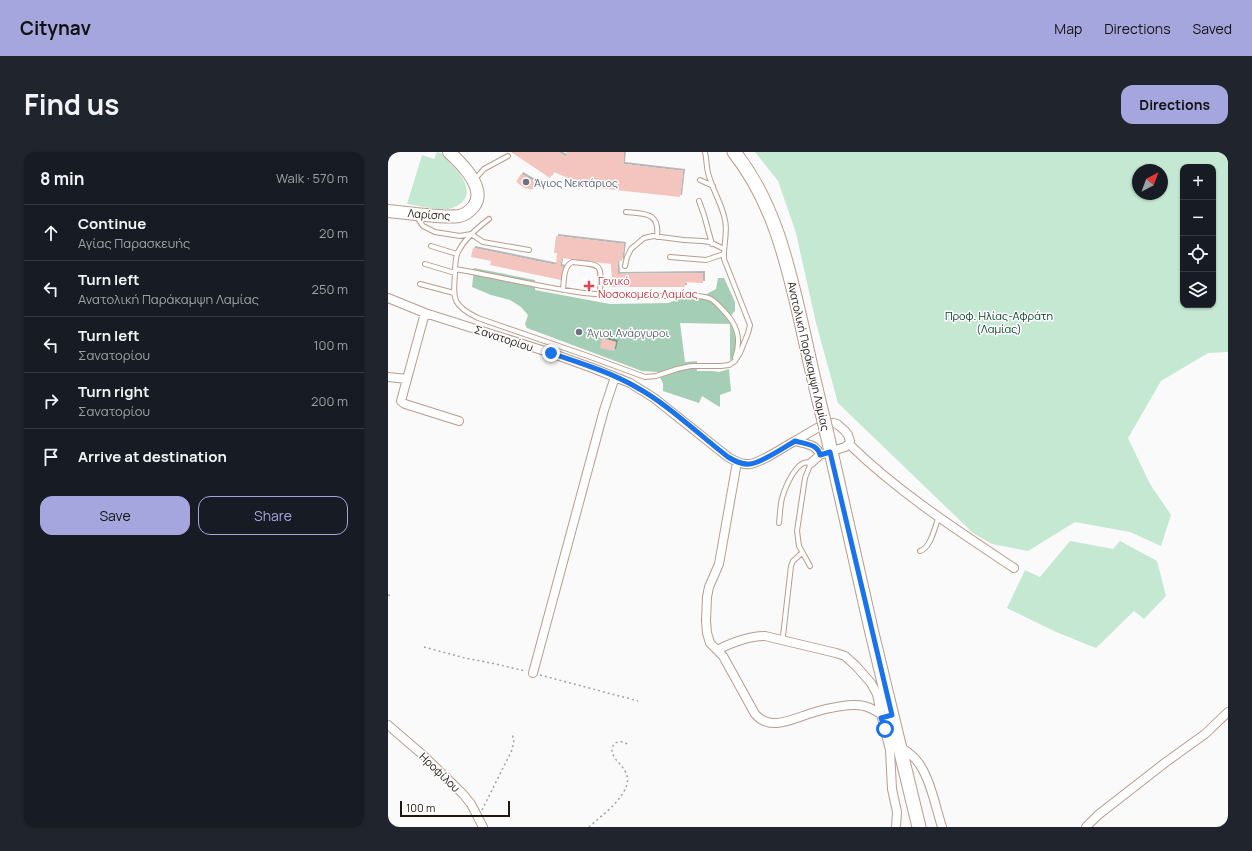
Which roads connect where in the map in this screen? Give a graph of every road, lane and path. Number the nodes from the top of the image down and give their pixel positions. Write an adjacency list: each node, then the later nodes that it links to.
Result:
1 (449, 152): 6 (main road, Λαρίσης)
2 (705, 152): 7 (lane)
3 (734, 152): 42 (main road, Ανατολική Παράκαμψη Λαμίας)
4 (508, 156): 6 (lane)
5 (700, 180): 7 (lane)
6 (473, 181): 11 (main road, Λαρίσης)
7 (713, 186): 19 (lane)
8 (699, 201): 16 (lane)
9 (388, 211): 11 (main road, Λαρίσης)
10 (626, 212): 15 (lane)
11 (416, 214): 14 (lane)
12 (489, 219): 13 (lane)
13 (471, 234): 14 (lane); 17 (lane); 20 (lane)
14 (460, 236): 17 (lane)
15 (657, 237): 16 (lane); 25 (lane)
16 (712, 244): 19 (lane)
17 (463, 245): 21 (lane)
18 (431, 246): 21 (lane)
19 (724, 248): 22 (lane)
20 (529, 250)
21 (457, 254): 26 (lane)
22 (724, 254): 23 (lane); 33 (lane)
23 (670, 258)
24 (426, 264): 26 (lane)
25 (625, 266)
26 (455, 271): 28 (lane); 29 (lane)
27 (420, 284): 29 (lane)
28 (563, 290): 30 (lane); 30 (lane)
29 (454, 294): 34 (lane)
30 (600, 295): 33 (lane)
31 (388, 298): 32 (street, Σανατορίου)
32 (425, 313): 36 (street, Σανατορίου); 37 (street)
33 (733, 362): 34 (lane)
34 (640, 376): 38 (lane)
35 (388, 377): 37 (street)
36 (615, 377): 38 (street, Σανατορίου); 55 (street)
37 (406, 379): 39 (street)
38 (637, 387): 43 (street, Σανατορίου)
39 (458, 421)
40 (795, 441): 41 (street); 42 (street); 43 (street)
41 (849, 444): 42 (street); 45 (street)
42 (825, 453): 44 (street); 57 (main road, Ανατολική Παράκαμψη Λαμίας)
43 (737, 462): 54 (street)
44 (811, 463): 46 (lane); 48 (lane)
45 (939, 516): 47 (lane); 50 (street)
46 (779, 523)
47 (920, 551)
48 (802, 553): 49 (lane); 53 (lane)
49 (810, 566)
50 (1014, 568)
51 (388, 595): 52 (path)
52 (392, 596)
53 (783, 636)
54 (717, 650): 57 (street); 57 (street)
55 (533, 673)
56 (1228, 712): 68 (street)
57 (885, 716): 61 (main road, Ανατολική Παράκαμψη Λαμίας); 65 (street)
58 (388, 725): 62 (street, Ηροφίλου)
59 (512, 734): 62 (path)
60 (628, 744): 64 (path)
61 (900, 747): 66 (main road, Ανατολική Παράκαμψη Λαμίας); 67 (street)
62 (478, 817): 63 (street, Ηροφίλου)
63 (483, 827)
64 (589, 827)
65 (896, 827)
66 (919, 827)
67 (942, 827)
68 (1086, 827)

